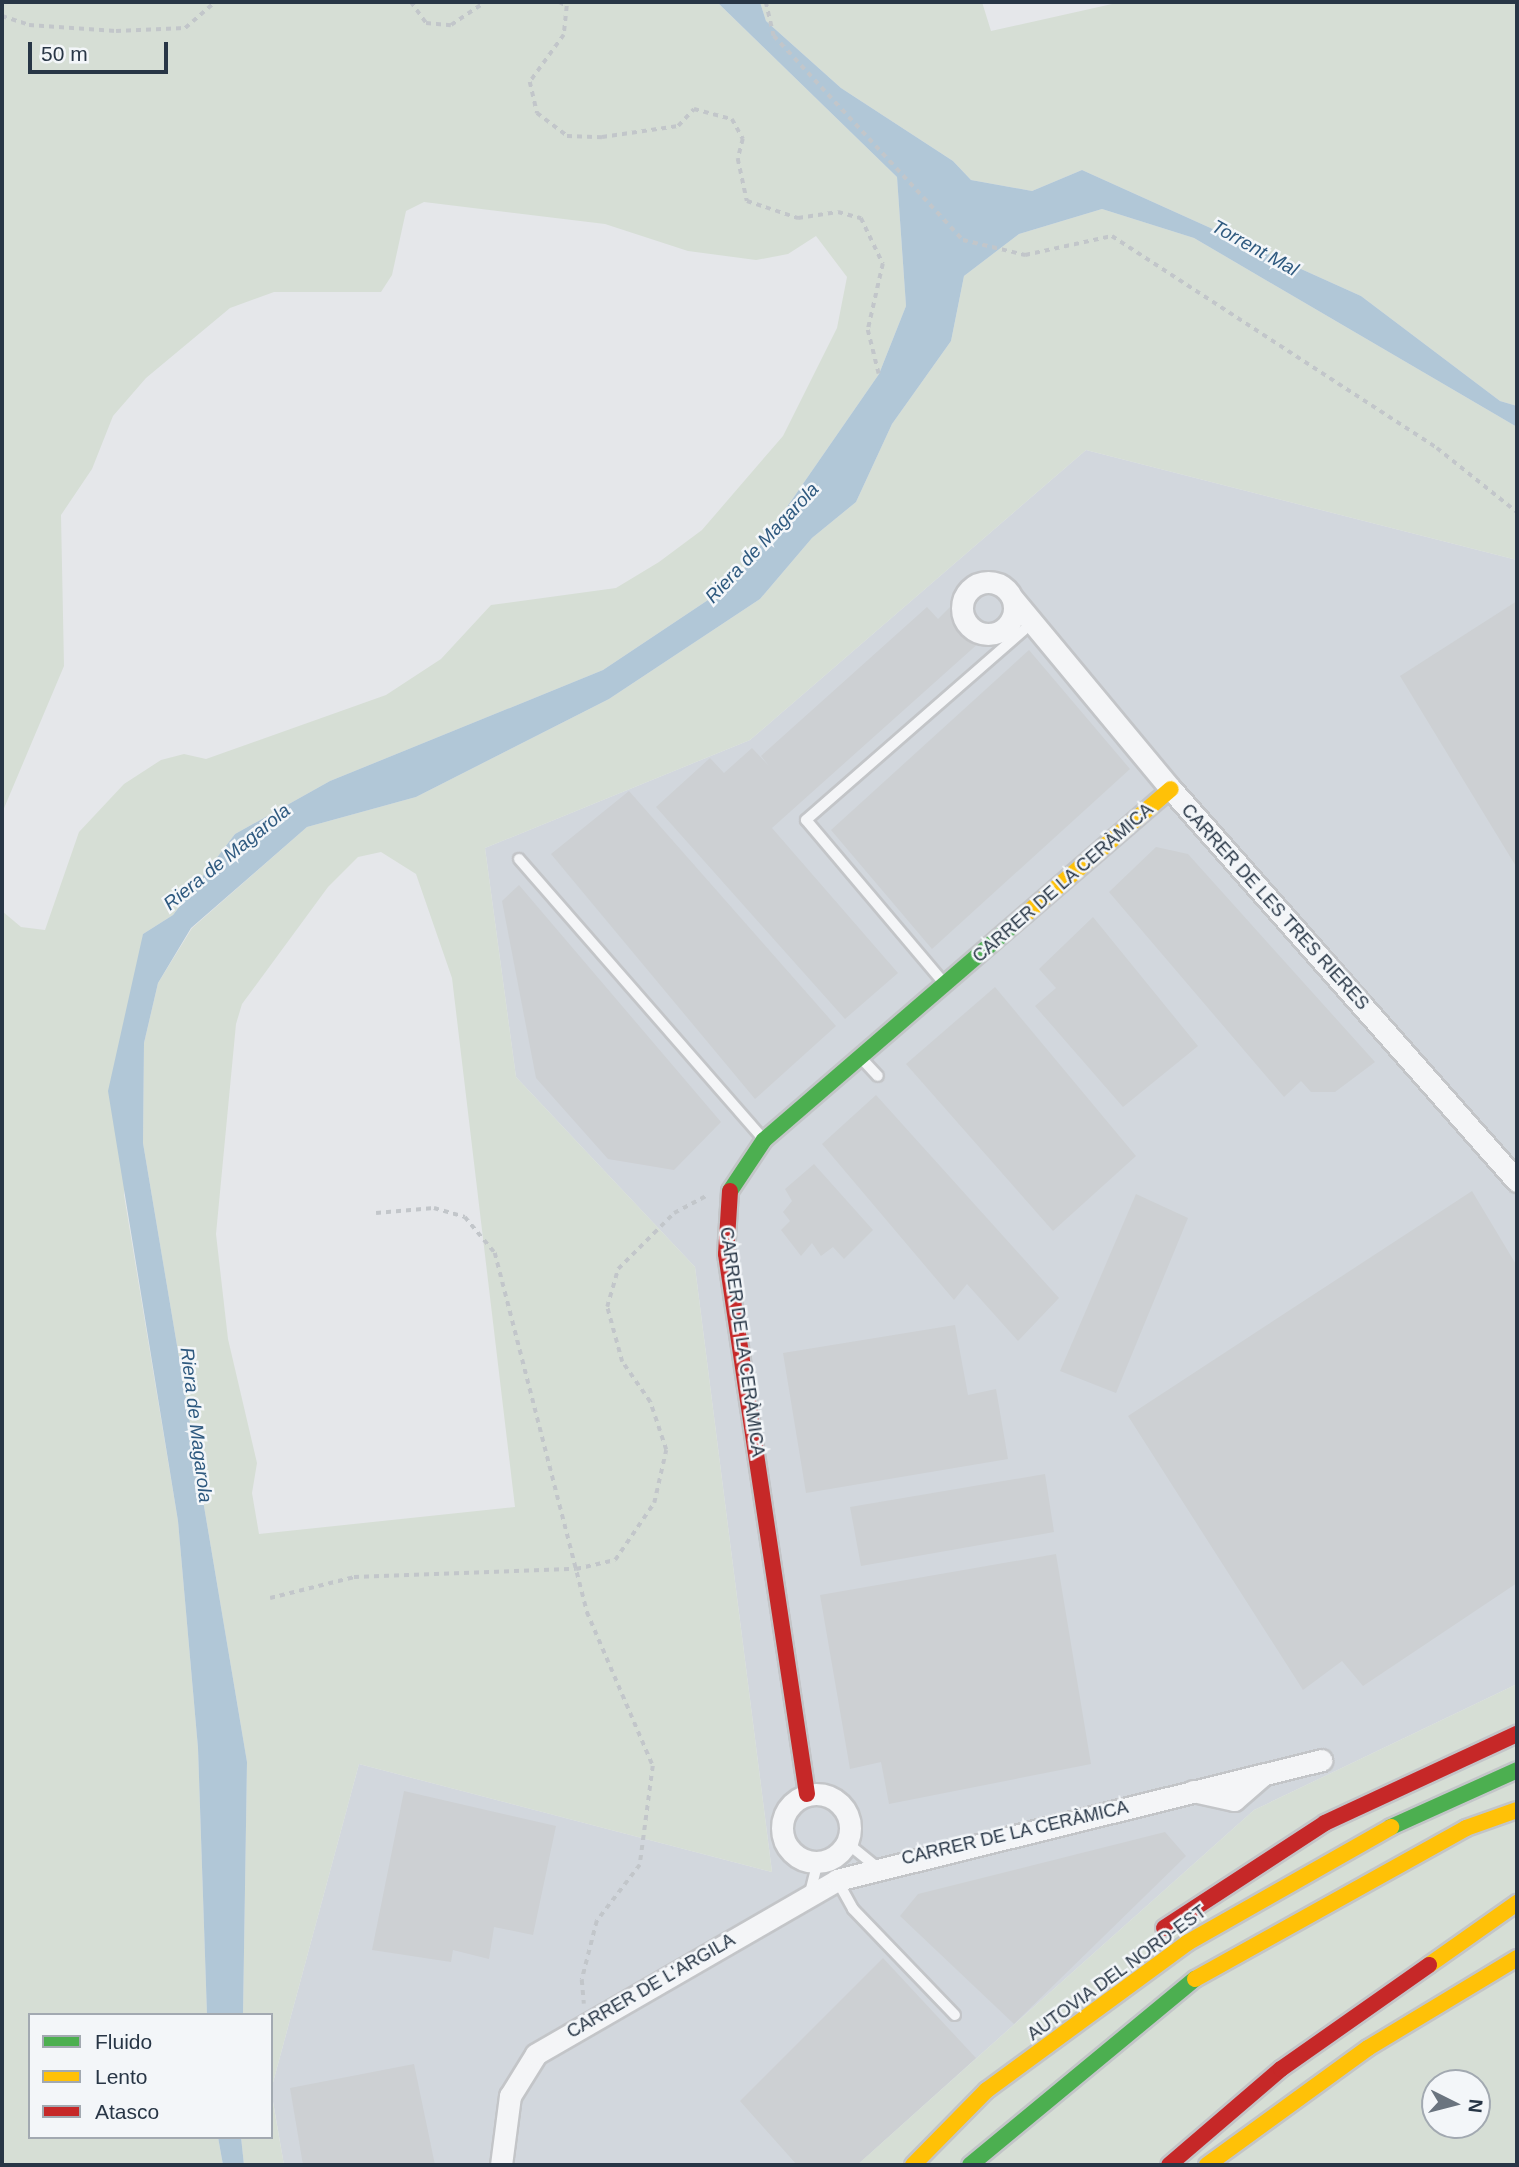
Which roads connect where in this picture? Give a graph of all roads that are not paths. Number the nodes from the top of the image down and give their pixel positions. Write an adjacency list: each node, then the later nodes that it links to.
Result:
1 (1013, 599): 2 (street, CARRER DE LES TRES RIERES); 2 (street); 2 (street, CARRER DE LES TRES RIERES)
2 (1022, 629): 3 (street, CARRER DE LES TRES RIERES); 5 (lane)
3 (1171, 789): 5 (main road, CARRER DE LA CERÀMICA); 9 (street, CARRER DE LES TRES RIERES)
4 (519, 859): 8 (lane)
5 (945, 984): 6 (main road, CARRER DE LA CERÀMICA)
6 (860, 1057): 7 (lane); 8 (main road, CARRER DE LA CERÀMICA)
7 (878, 1076)
8 (764, 1140): 13 (main road, CARRER DE LA CERÀMICA)
9 (1517, 1181)
10 (1517, 1734): 21 (main road)
11 (1321, 1760): 17 (street, CARRER DE LA CERÀMICA)
12 (1517, 1770): 25 (main road, AUTOVIA DEL NORD-EST)
13 (807, 1794): 15 (street); 16 (street)
14 (1517, 1810): 28 (main road)
15 (847, 1843): 16 (street); 17 (lane)
16 (818, 1862): 19 (lane)
17 (875, 1867): 18 (street, CARRER DE L'ARGILA)
18 (837, 1880): 19 (street, CARRER DE L'ARGILA); 24 (lane)
19 (809, 1896): 26 (street, CARRER DE L'ARGILA)
20 (1517, 1903): 29 (main road)
21 (1150, 1940)
22 (1517, 1958): 30 (main road)
23 (1100, 1983): 25 (main road)
24 (956, 2015)
25 (987, 2090): 27 (main road, AUTOVIA DEL NORD-EST)
26 (501, 2165)
27 (913, 2165)
28 (970, 2165)
29 (1169, 2165)
30 (1207, 2165)

